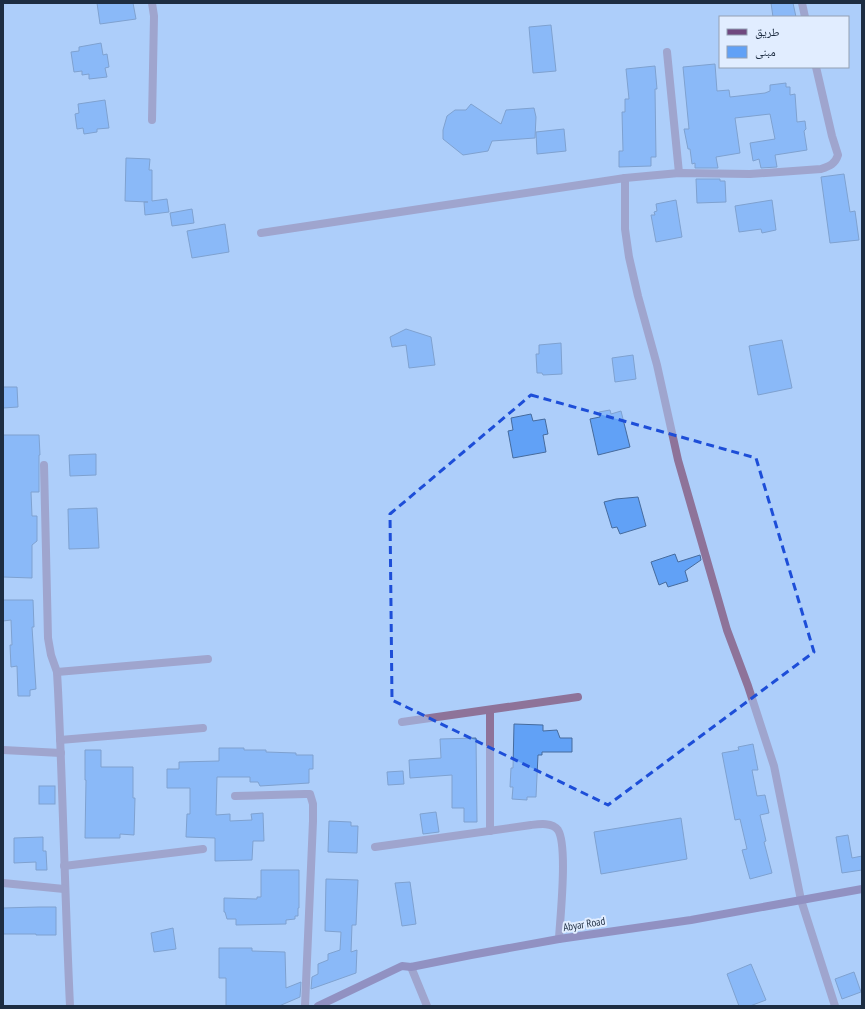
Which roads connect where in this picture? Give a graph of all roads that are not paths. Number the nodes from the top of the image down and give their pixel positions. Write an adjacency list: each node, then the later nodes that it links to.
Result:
1 (152, 3): 6 (street)
2 (802, 3): 3 (street)
3 (805, 16)
4 (667, 52): 7 (street)
5 (816, 68): 7 (street)
6 (152, 120)
7 (679, 173): 8 (street)
8 (625, 178): 9 (street); 28 (street)
9 (261, 233)
10 (44, 465): 12 (street)
11 (208, 659): 12 (street)
12 (57, 672): 17 (street)
13 (578, 697): 14 (street)
14 (490, 710): 15 (street); 21 (street)
15 (402, 722)
16 (203, 728): 17 (street)
17 (60, 740): 19 (street)
18 (3, 750): 19 (street)
19 (61, 753): 24 (street)
20 (236, 796): 32 (street)
21 (490, 831): 22 (street); 29 (street)
22 (375, 847)
23 (203, 849): 24 (street)
24 (64, 866): 26 (street)
25 (3, 883): 26 (street)
26 (64, 889): 31 (street)
27 (862, 889): 28 (main road, Abyar Road)
28 (801, 900): 29 (main road, Abyar Road); 35 (street)
29 (559, 939): 30 (main road, Abyar Road)
30 (411, 967): 33 (main road, Abyar Road); 34 (street)
31 (70, 1006)
32 (305, 1006)
33 (318, 1006)
34 (427, 1006)
35 (836, 1006)

